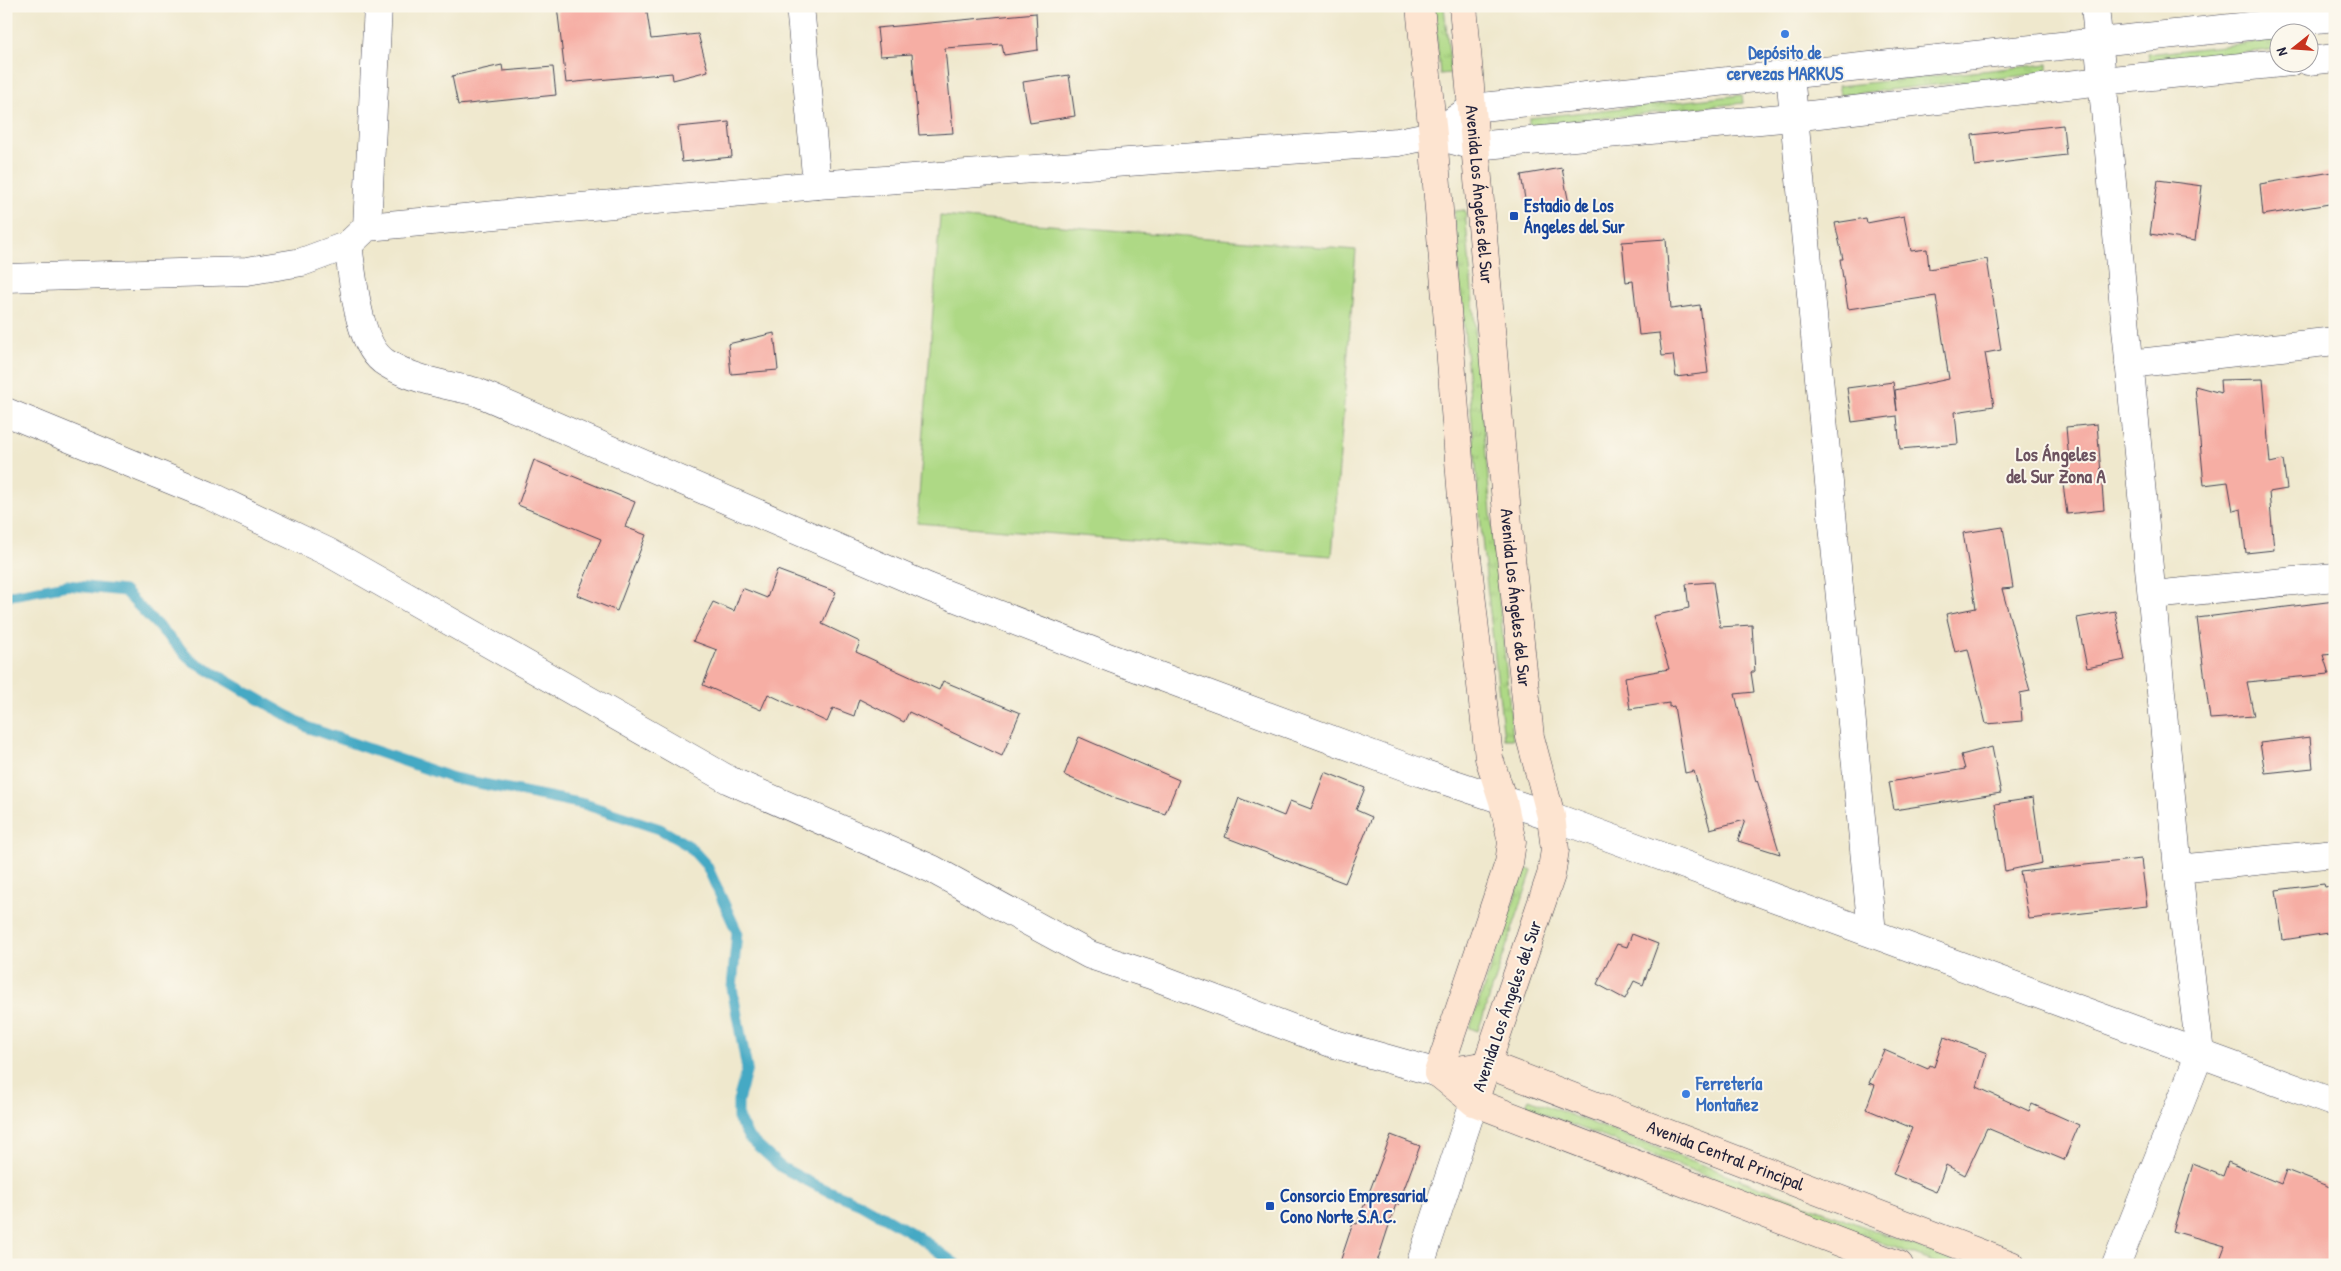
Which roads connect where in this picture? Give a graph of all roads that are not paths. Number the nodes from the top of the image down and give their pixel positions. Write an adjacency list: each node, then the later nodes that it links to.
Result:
1 (378, 6): 18 (street)
2 (800, 6): 17 (street)
3 (1420, 6): 15 (street)
4 (1462, 6): 13 (street, Avenida Los Ángeles del Sur)
5 (2095, 6): 7 (street)
6 (2335, 17): 7 (street)
7 (2099, 42): 11 (street); 12 (street)
8 (2335, 58): 9 (street)
9 (2318, 60)
10 (2268, 64): 12 (street)
11 (1790, 74): 13 (street); 14 (street)
12 (2102, 81): 14 (street); 21 (street)
13 (1472, 108): 15 (street); 16 (street, Avenida Los Ángeles del Sur)
14 (1793, 117): 16 (street); 29 (street)
15 (1433, 135): 16 (street); 17 (street); 25 (street)
16 (1475, 146): 26 (street, Avenida Los Ángeles del Sur)
17 (816, 185): 18 (street)
18 (358, 236): 19 (street); 25 (street)
19 (6, 278)
20 (2335, 341): 21 (street)
21 (2129, 364): 24 (street)
22 (6, 412): 32 (street)
23 (2335, 577): 24 (street)
24 (2153, 595): 28 (street)
25 (1503, 801): 26 (street); 32 (street)
26 (1551, 816): 29 (street); 31 (street, Avenida Los Ángeles del Sur)
27 (2335, 852): 28 (street)
28 (2178, 869): 30 (street)
29 (1872, 933): 30 (street)
30 (2200, 1053): 34 (street); 38 (street)
31 (1488, 1065): 32 (street); 33 (street, Avenida Los Ángeles del Sur); 37 (street, Avenida Central Principal)
32 (1438, 1073): 33 (street, Avenida Los Ángeles del Sur)
33 (1474, 1102): 35 (street); 36 (street)
34 (2335, 1104)
35 (1420, 1265)
36 (1899, 1265)
37 (2011, 1265)
38 (2116, 1265)

